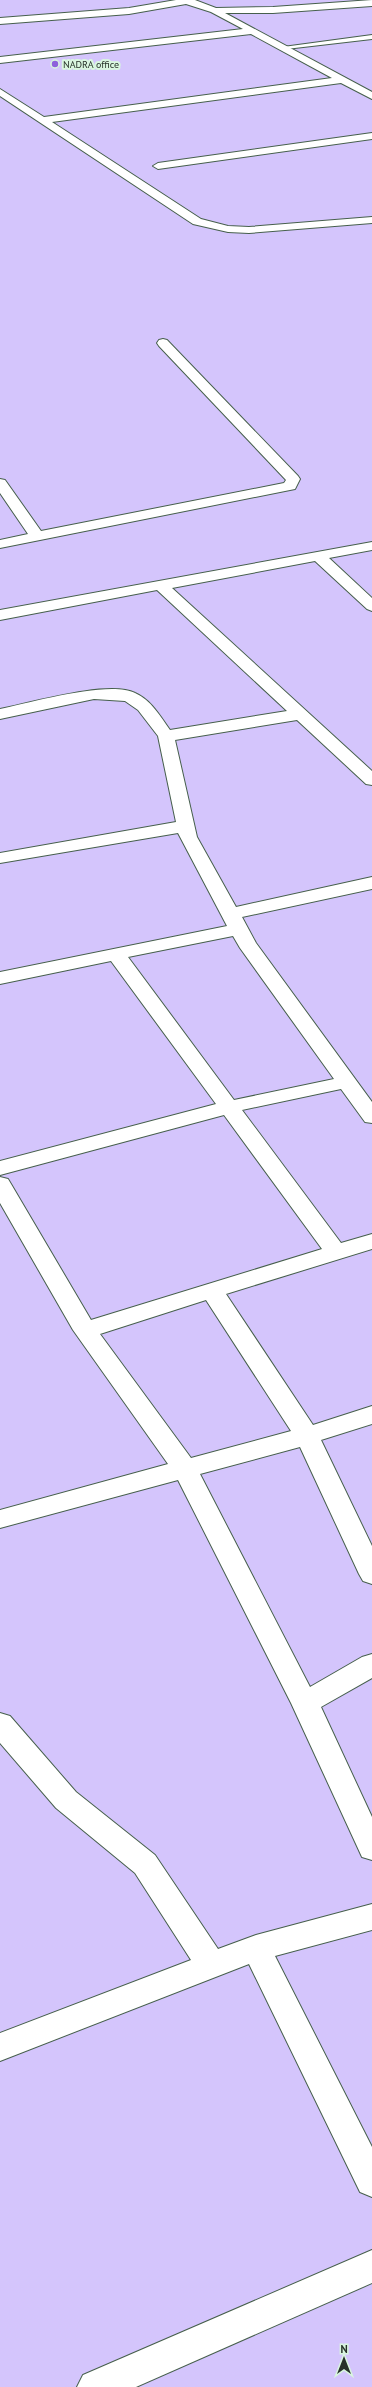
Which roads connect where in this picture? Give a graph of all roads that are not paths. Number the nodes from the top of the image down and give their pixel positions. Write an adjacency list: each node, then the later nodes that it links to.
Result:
1 (166, 0): 5 (street)
2 (189, 0): 4 (street); 6 (street)
3 (372, 3): 4 (street)
4 (214, 10): 7 (street)
5 (0, 16)
6 (0, 20)
7 (252, 31): 9 (street); 10 (street)
8 (372, 37): 9 (lane)
9 (286, 48): 11 (street)
10 (0, 60)
11 (340, 80): 13 (street); 14 (street)
12 (0, 92): 14 (street)
13 (372, 96)
14 (42, 120): 17 (street)
15 (372, 136): 16 (street)
16 (158, 166)
17 (372, 220)
18 (163, 343): 20 (street)
19 (0, 483): 20 (street)
20 (38, 537): 21 (street)
21 (0, 544)
22 (372, 546): 23 (street)
23 (318, 556): 24 (street); 25 (street)
24 (160, 585): 26 (street); 28 (street)
25 (372, 606)
26 (0, 615)
27 (0, 714): 29 (street)
28 (300, 714): 29 (street); 30 (street)
29 (166, 736): 31 (street)
30 (372, 780)
31 (185, 826): 32 (street); 34 (street)
32 (0, 858)
33 (372, 883): 34 (street)
34 (235, 921): 35 (street); 37 (street)
35 (116, 954): 36 (street); 38 (street)
36 (0, 978)
37 (347, 1082): 38 (street); 39 (street)
38 (229, 1107): 40 (street); 43 (street)
39 (372, 1117)
40 (0, 1168)
41 (0, 1184): 45 (street)
42 (372, 1241): 43 (street)
43 (336, 1252): 44 (street)
44 (212, 1291): 45 (street); 47 (street)
45 (85, 1330): 48 (street)
46 (372, 1415): 47 (street)
47 (307, 1436): 48 (street); 50 (street)
48 (185, 1469): 49 (street); 52 (street)
49 (0, 1518)
50 (372, 1574)
51 (372, 1665): 52 (street)
52 (305, 1703): 54 (street)
53 (0, 1724): 57 (street)
54 (372, 1848)
55 (372, 1917): 56 (street)
56 (256, 1948): 57 (street); 59 (street)
57 (211, 1965): 58 (street)
58 (0, 2047)
59 (372, 2181)
60 (372, 2266): 61 (street)
61 (95, 2387)

